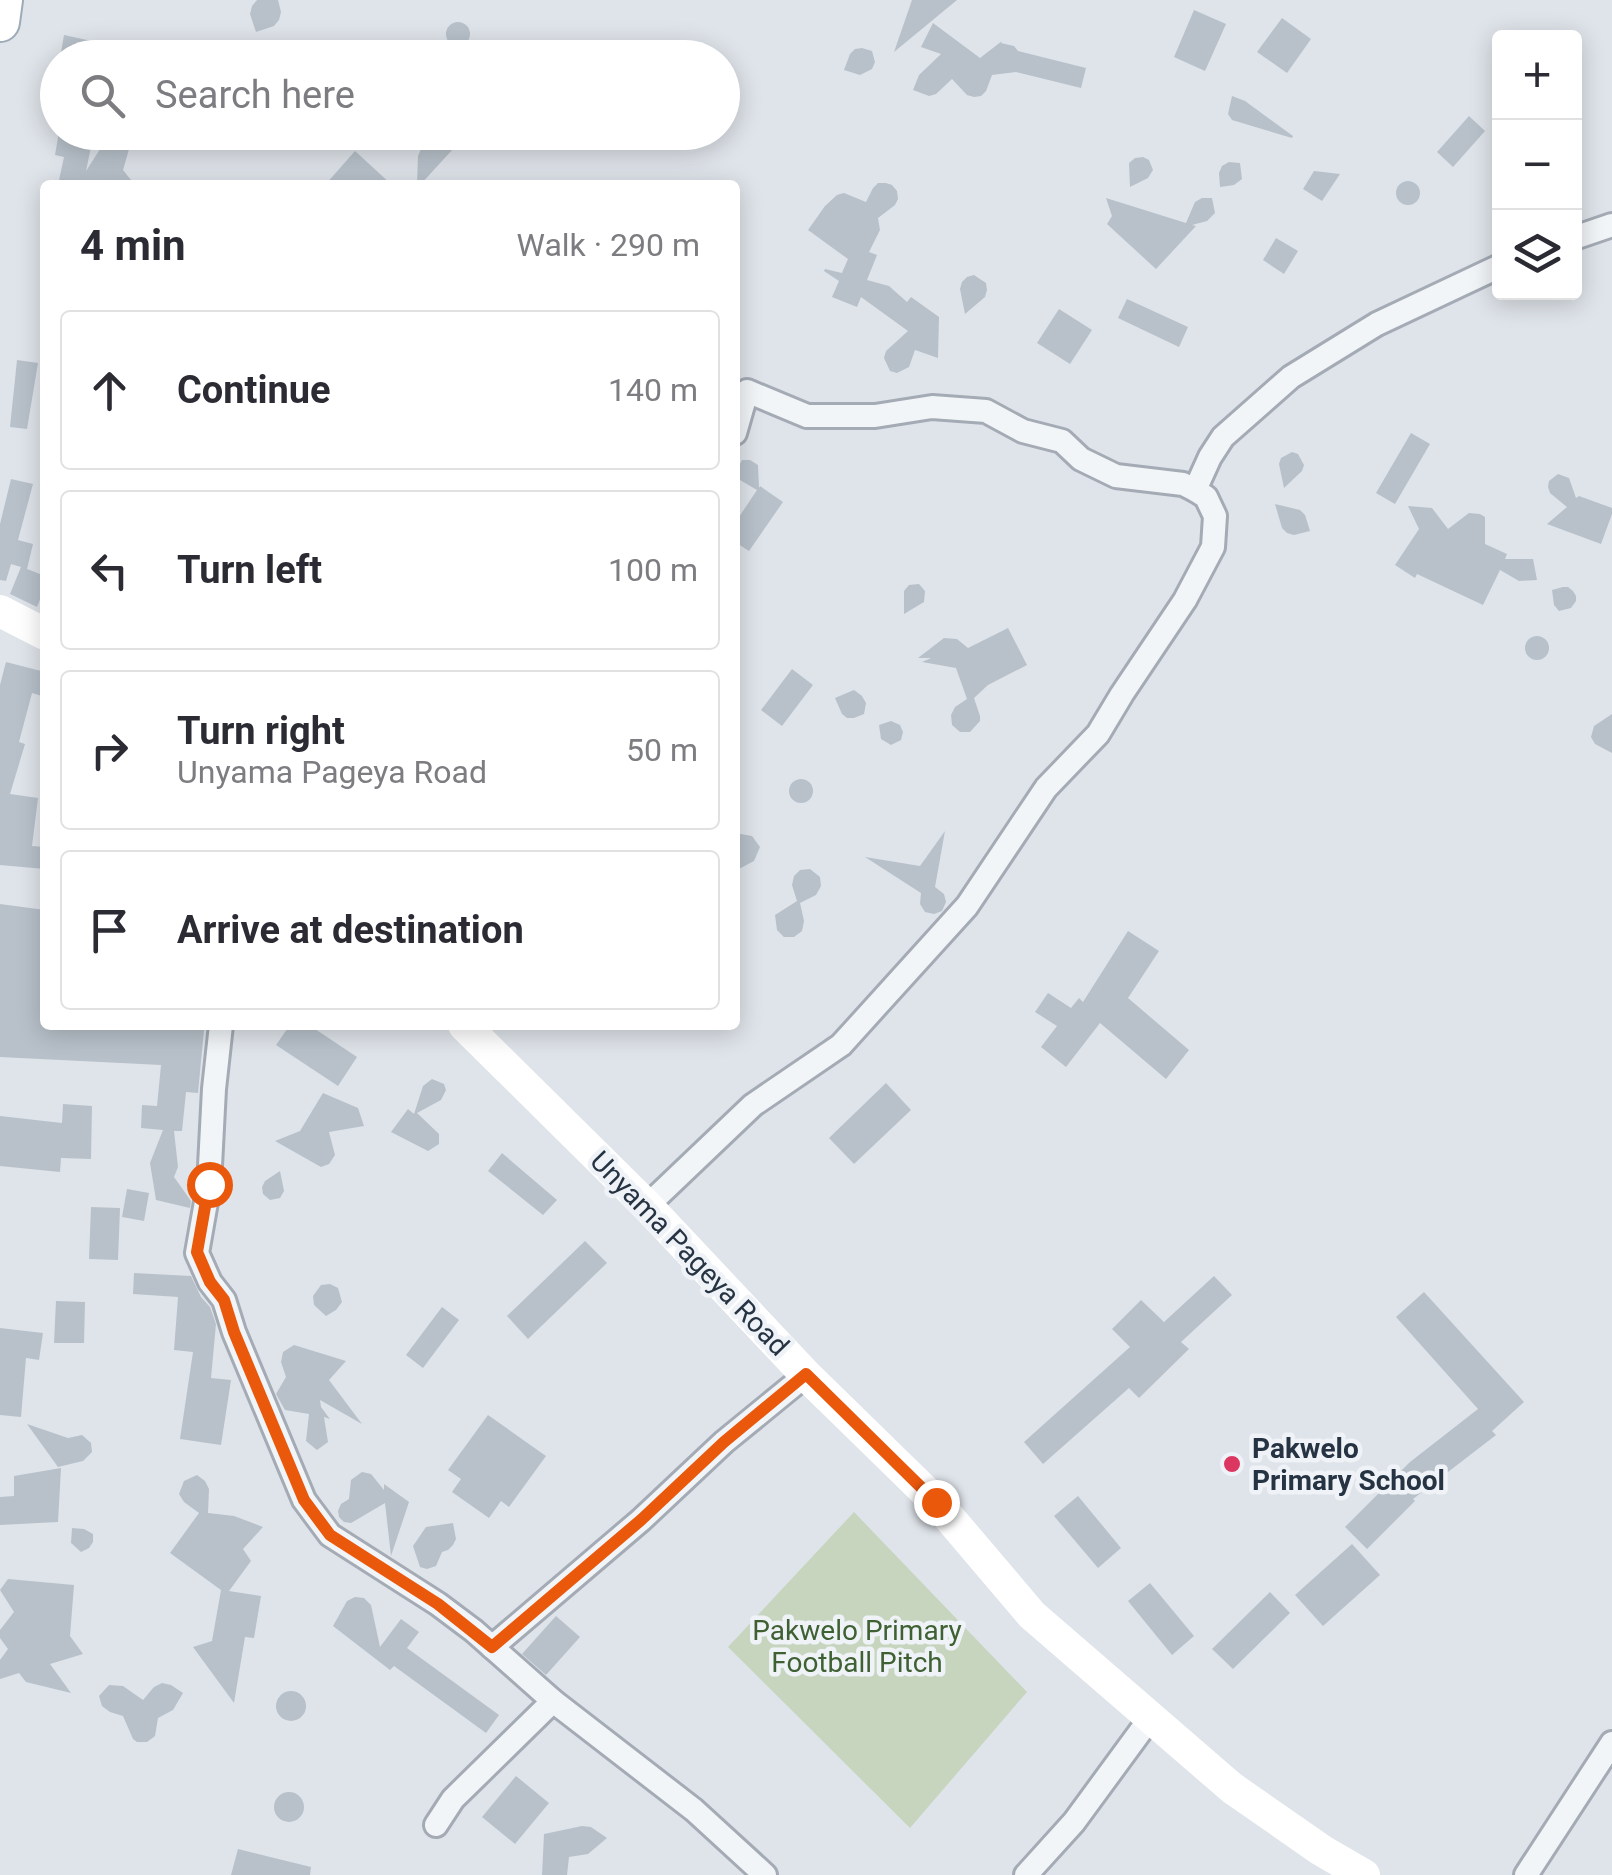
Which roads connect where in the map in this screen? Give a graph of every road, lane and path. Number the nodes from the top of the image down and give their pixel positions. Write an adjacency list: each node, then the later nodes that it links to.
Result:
1 (3, 0): 2 (main road)
2 (0, 22)
3 (1612, 225): 4 (street)
4 (1582, 235)
5 (1492, 270): 7 (street)
6 (740, 416): 7 (street)
7 (1196, 490): 12 (street)
8 (0, 611): 9 (street)
9 (40, 631)
10 (220, 1030): 14 (street)
11 (469, 1030): 12 (street, Unyama Pageya Road)
12 (647, 1206): 13 (street, Unyama Pageya Road)
13 (806, 1374): 14 (street); 16 (street, Unyama Pageya Road)
14 (492, 1647): 15 (street)
15 (553, 1700): 18 (street); 19 (street)
16 (1150, 1716): 20 (street); 21 (street, Unyama Pageya Road)
17 (1612, 1744): 22 (street)
18 (436, 1824)
19 (765, 1875)
20 (1026, 1875)
21 (1364, 1875)
22 (1526, 1875)

